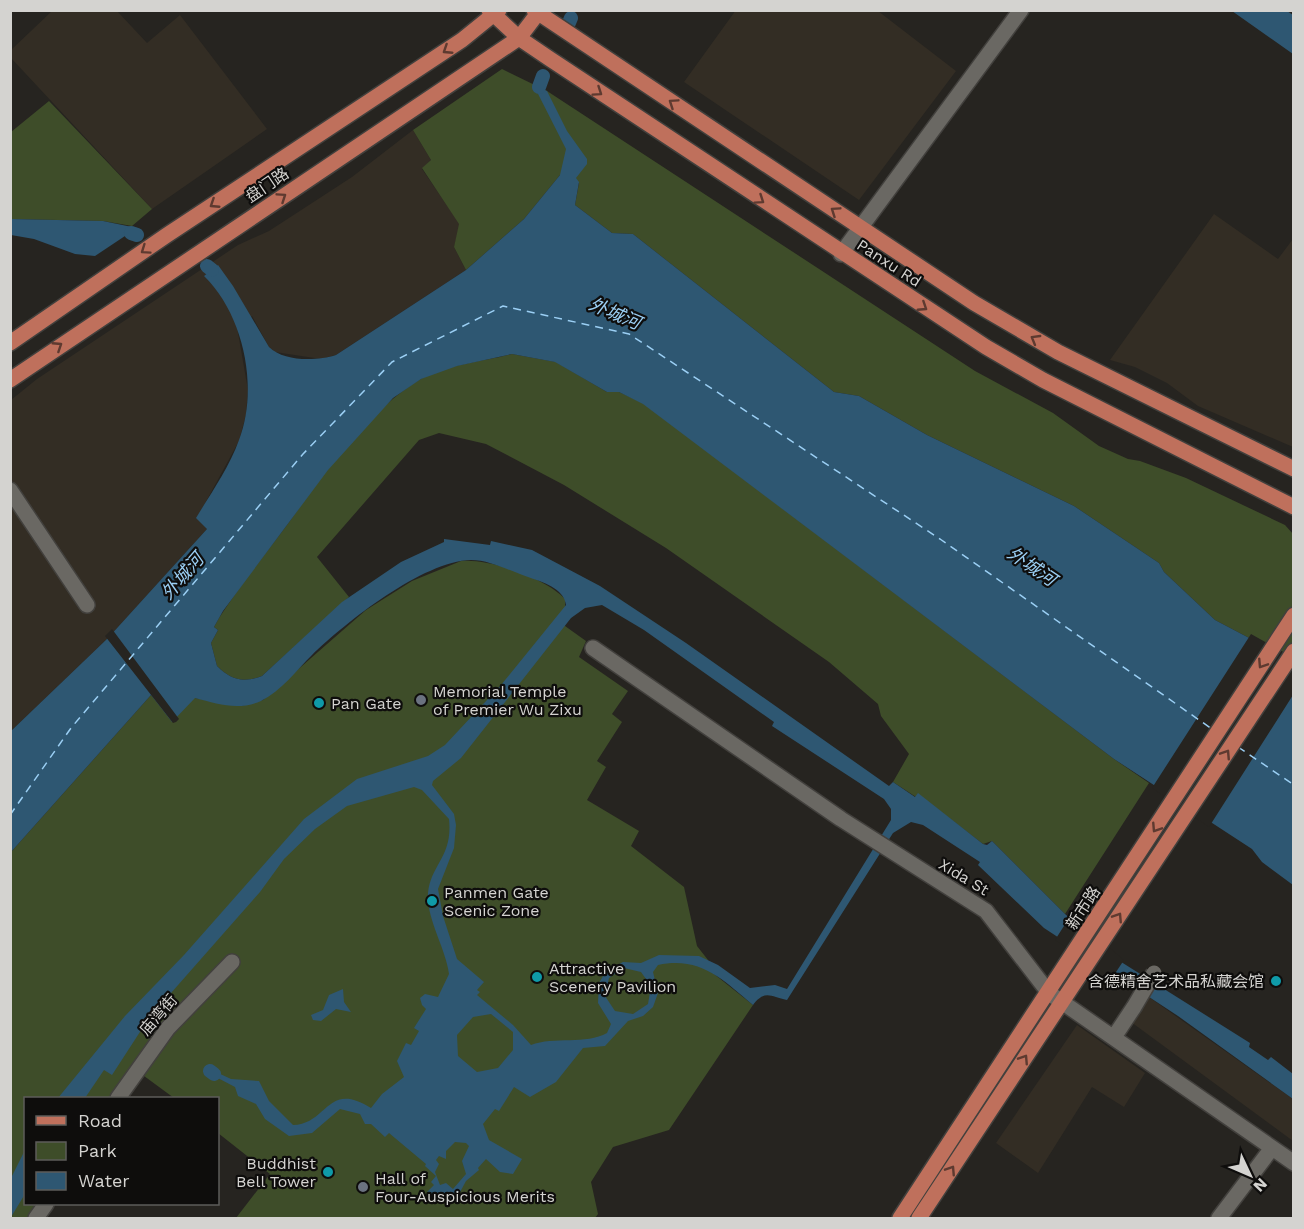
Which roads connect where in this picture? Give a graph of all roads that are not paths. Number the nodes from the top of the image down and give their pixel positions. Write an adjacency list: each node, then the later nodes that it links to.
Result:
1 (1021, 10): 5 (street)
2 (494, 12): 4 (main road, Panxu Rd); 7 (main road, 盘门路, one-way to 7)
3 (536, 12): 4 (main road, 盘门路); 5 (main road, Panxu Rd, one-way to 3)
4 (519, 38): 6 (main road, Panxu Rd, one-way to 6); 9 (main road, 盘门路, one-way to 4)
5 (860, 228): 6 (street); 8 (main road, Panxu Rd, one-way to 5)
6 (841, 254): 10 (main road, Panxu Rd, one-way to 10)
7 (10, 343)
8 (1058, 352): 11 (main road, Panxu Rd); 12 (main road)
9 (10, 380)
10 (1043, 380): 14 (main road); 15 (main road, Panxu Rd)
11 (1293, 469)
12 (1293, 477)
13 (10, 490): 16 (street)
14 (1293, 497)
15 (1293, 507)
16 (87, 605)
17 (1293, 615): 22 (main road, 新市路, one-way to 22)
18 (593, 648): 22 (street, Xida St)
19 (1293, 651): 22 (main road, 新市路, one-way to 19)
20 (232, 962): 24 (street, 庙湾街)
21 (1154, 973): 23 (street, bridge)
22 (1056, 997): 23 (street, Xida St); 29 (main road, 新市路); 30 (main road, 新市路, one-way to 22)
23 (1114, 1037): 25 (street, Xida St)
24 (119, 1097)
25 (1272, 1148): 26 (street, Xida St); 31 (street)
26 (1293, 1163)
27 (45, 1205): 28 (street)
28 (36, 1218)
29 (900, 1218)
30 (919, 1218)
31 (1219, 1218)

